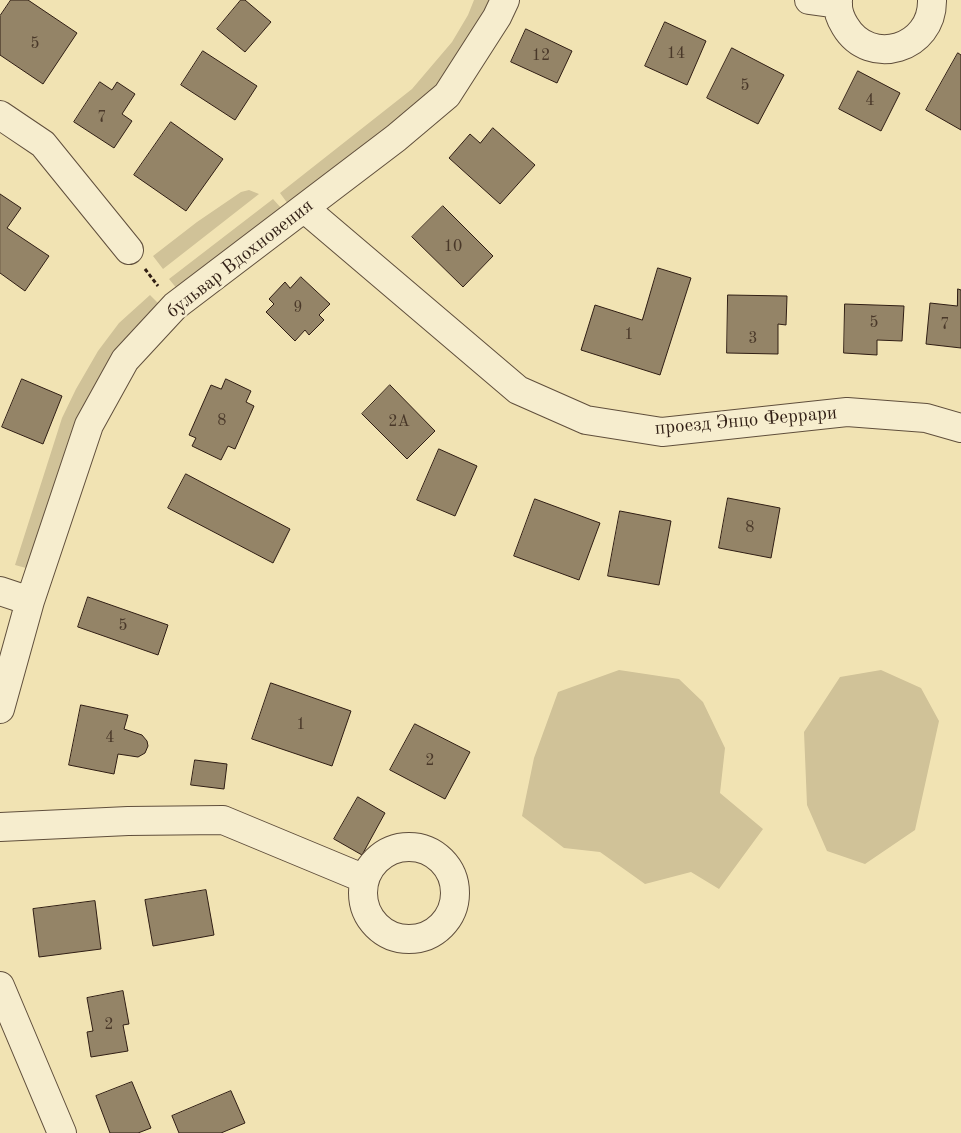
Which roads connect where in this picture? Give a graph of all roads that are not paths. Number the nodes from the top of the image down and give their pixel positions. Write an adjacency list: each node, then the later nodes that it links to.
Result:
1 (505, 0): 6 (street, бульвар Вдохновения)
2 (809, 0): 4 (street)
3 (932, 0): 4 (street)
4 (838, 2)
5 (0, 115): 7 (street)
6 (304, 208): 8 (street, проезд Энцо Феррари); 10 (street, бульвар Вдохновения)
7 (129, 250)
8 (961, 428)
9 (0, 591): 10 (street)
10 (30, 601): 11 (street, бульвар Вдохновения)
11 (0, 709)
12 (0, 827): 13 (street)
13 (365, 878)
14 (0, 986): 15 (street)
15 (62, 1133)

